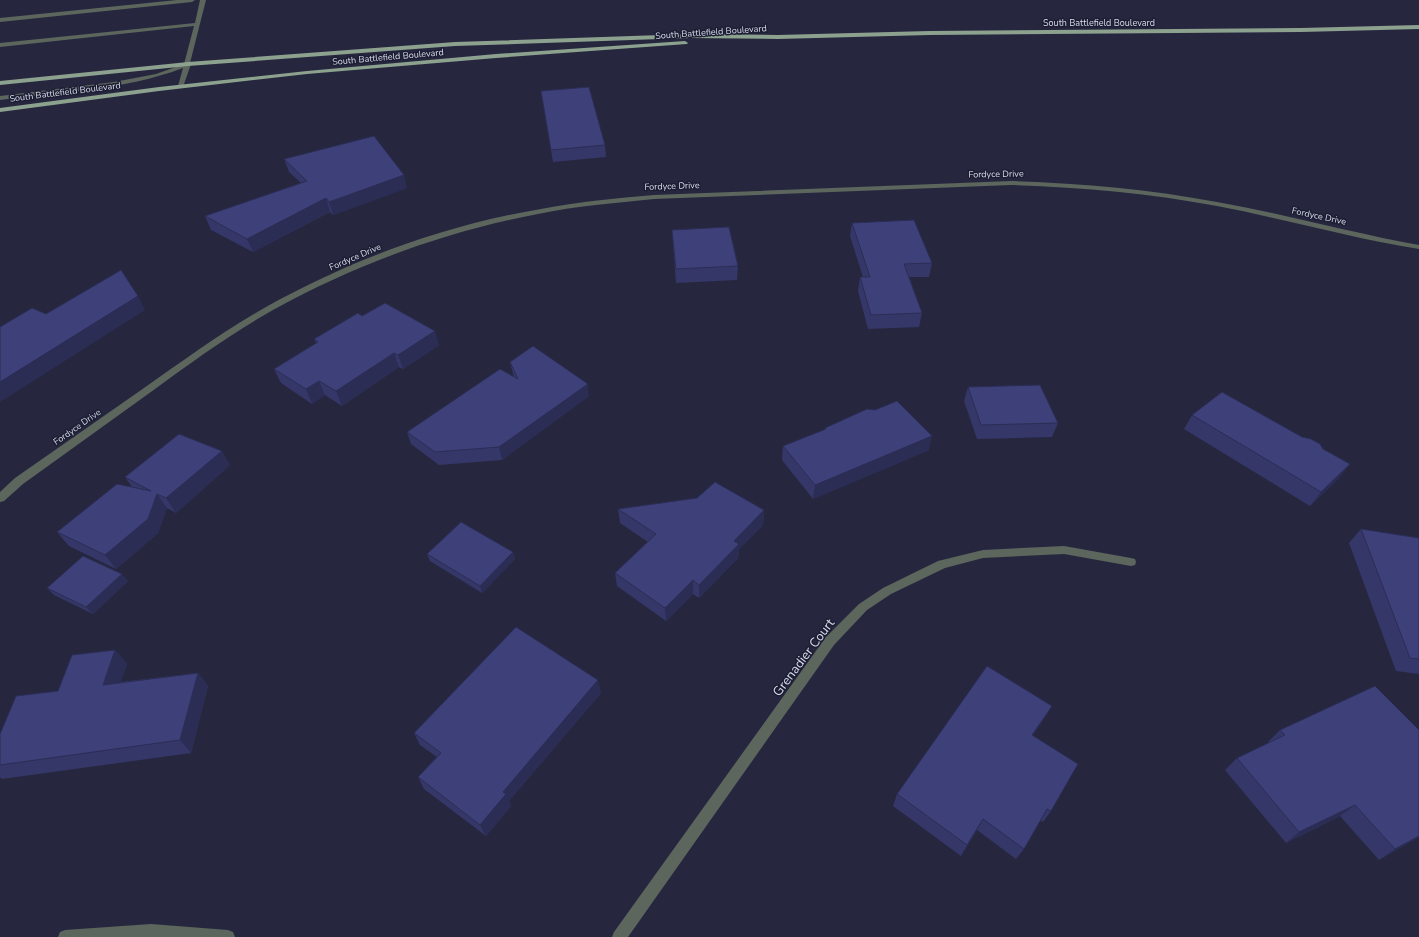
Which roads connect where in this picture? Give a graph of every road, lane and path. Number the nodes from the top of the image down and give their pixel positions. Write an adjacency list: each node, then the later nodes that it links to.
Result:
1 (192, 0): 3 (street)
2 (203, 0): 4 (street)
3 (0, 20)
4 (198, 24): 7 (street); 8 (street)
5 (1419, 28): 6 (main road, South Battlefield Boulevard)
6 (778, 37): 8 (main road, South Battlefield Boulevard); 10 (main road, South Battlefield Boulevard)
7 (0, 45)
8 (188, 64): 9 (main road, South Battlefield Boulevard); 10 (street); 11 (street)
9 (0, 83)
10 (181, 86): 12 (main road, South Battlefield Boulevard)
11 (0, 98)
12 (0, 110)
13 (1419, 247): 14 (street, Fordyce Drive)
14 (0, 498)
15 (1131, 562): 18 (street, Grenadier Court)
16 (64, 937): 17 (street)
17 (228, 937)
18 (619, 937)

